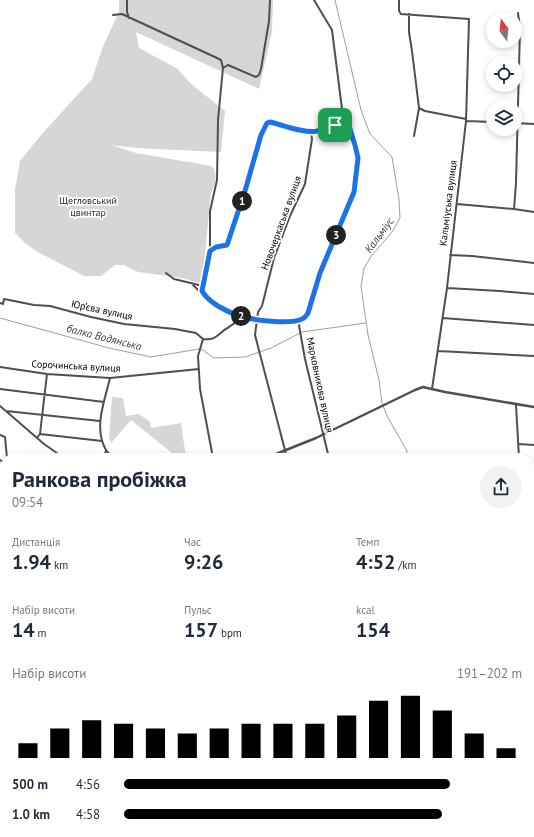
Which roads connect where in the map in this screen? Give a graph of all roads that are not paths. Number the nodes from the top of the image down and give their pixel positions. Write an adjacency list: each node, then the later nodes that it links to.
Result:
1 (127, 0): 7 (street)
2 (270, 0): 9 (street)
3 (314, 0): 12 (street)
4 (399, 0): 5 (street)
5 (409, 14): 11 (street); 13 (street, Кальміуська вулиця)
6 (113, 15): 7 (street)
7 (130, 19): 9 (street)
8 (519, 48): 10 (street)
9 (223, 68): 23 (street)
10 (517, 100)
11 (419, 108): 13 (street); 18 (street)
12 (346, 117): 17 (street); 36 (street)
13 (466, 120): 14 (street); 20 (street, Кальміуська вулиця)
14 (486, 121)
15 (522, 123): 16 (street)
16 (534, 124)
17 (311, 133): 23 (street); 35 (street, Новочеркаська вулиця)
18 (414, 136)
19 (516, 136): 21 (street)
20 (457, 204): 21 (street); 24 (street, Кальміуська вулиця)
21 (514, 209): 22 (street)
22 (534, 212)
23 (210, 251): 28 (street)
24 (450, 255): 25 (street); 29 (street, Кальміуська вулиця)
25 (534, 263)
26 (166, 273): 27 (street)
27 (191, 283): 28 (street); 31 (street)
28 (203, 286): 31 (street)
29 (447, 288): 30 (street); 34 (street, Кальміуська вулиця)
30 (534, 294)
31 (205, 296): 33 (street)
32 (0, 303): 38 (street, Юр’єва вулиця)
33 (242, 317): 35 (street); 38 (street)
34 (443, 318): 37 (street); 39 (street, Кальміуська вулиця)
35 (257, 320): 36 (street); 62 (street, Новочеркаська вулиця)
36 (298, 320): 57 (street, Марковникова вулиця)
37 (534, 325)
38 (203, 339): 42 (street)
39 (438, 351): 40 (street); 46 (street, Кальміуська вулиця)
40 (534, 356)
41 (0, 367): 43 (street, Сорочинська вулиця)
42 (199, 369): 44 (street, Сорочинська вулиця); 67 (street)
43 (47, 374): 44 (street, Сорочинська вулиця); 47 (street)
44 (110, 378): 48 (street)
45 (0, 389): 47 (street)
46 (432, 389): 49 (street); 57 (street)
47 (44, 394): 48 (street); 53 (street)
48 (104, 402): 54 (street)
49 (516, 405): 51 (street); 60 (street)
50 (0, 406): 52 (street)
51 (534, 407)
52 (6, 411): 53 (street); 58 (street)
53 (42, 414): 54 (street); 55 (street)
54 (100, 421): 59 (street)
55 (40, 434): 58 (street); 59 (street)
56 (0, 435): 64 (street)
57 (323, 435): 62 (street); 70 (street, Марковникова вулиця)
58 (37, 438): 65 (street)
59 (102, 442): 63 (street)
60 (519, 444): 61 (street); 71 (street)
61 (534, 445)
62 (285, 450): 68 (street); 69 (street, Новочеркаська вулиця)
63 (106, 451): 66 (street)
64 (7, 453)
65 (57, 453)
66 (109, 453)
67 (212, 453)
68 (278, 453)
69 (286, 453)
70 (328, 453)
71 (519, 453)

